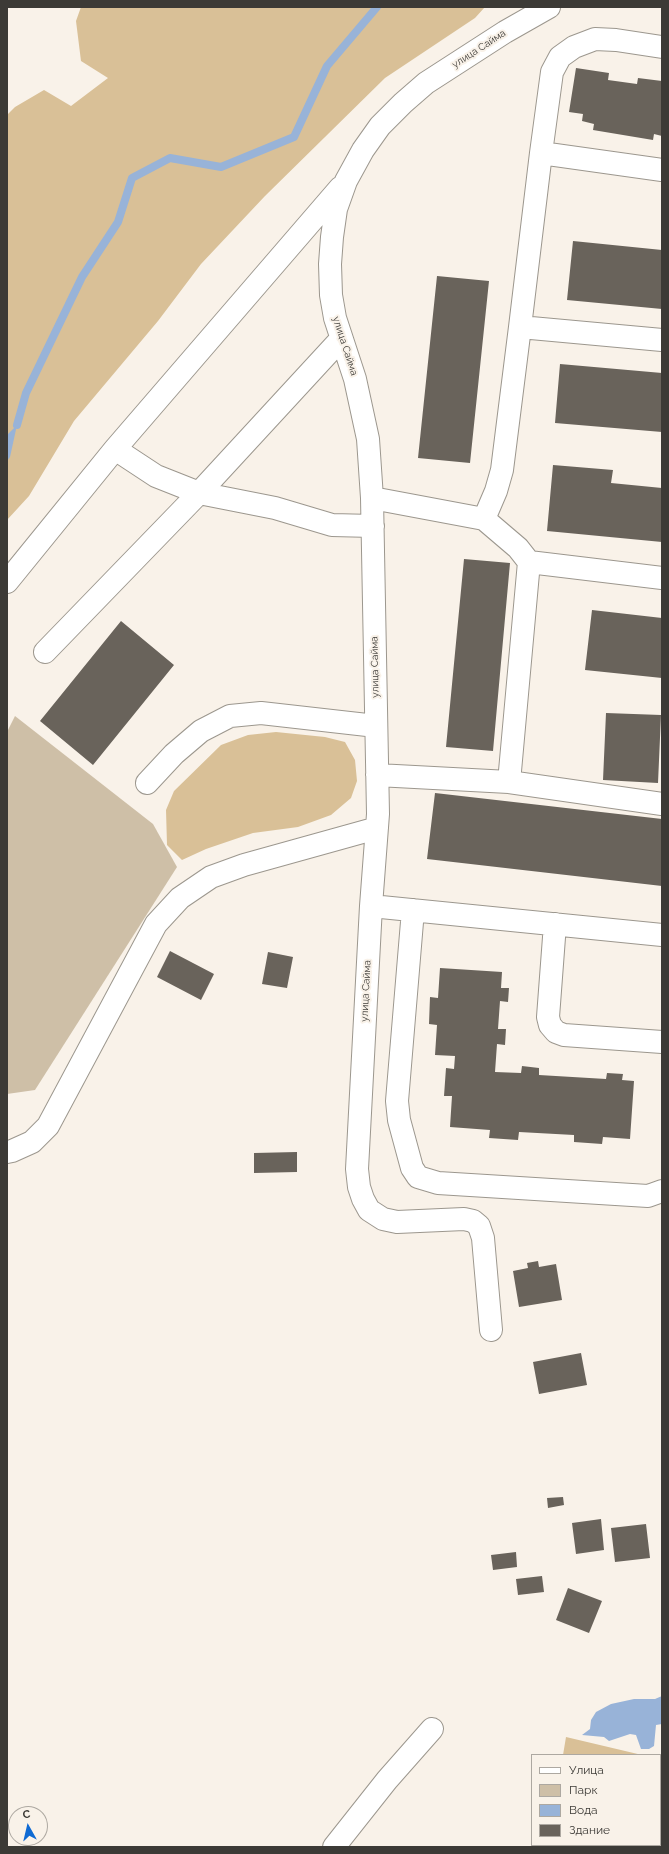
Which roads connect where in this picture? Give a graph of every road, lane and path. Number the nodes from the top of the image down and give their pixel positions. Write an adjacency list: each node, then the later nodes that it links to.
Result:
1 (548, 7): 5 (street, улица Сайма)
2 (662, 47): 3 (street)
3 (541, 153): 4 (street); 6 (street)
4 (662, 170)
5 (346, 181): 7 (street, улица Сайма); 9 (street)
6 (520, 327): 8 (street); 12 (street)
7 (341, 339): 10 (street); 11 (street, улица Сайма)
8 (662, 340)
9 (114, 448): 10 (street); 16 (street)
10 (199, 493): 13 (street); 17 (street)
11 (372, 498): 12 (street); 13 (street, улица Сайма)
12 (484, 519): 14 (street)
13 (373, 526): 18 (street, улица Сайма)
14 (529, 562): 15 (street); 20 (street)
15 (662, 578)
16 (7, 582)
17 (45, 652)
18 (376, 726): 19 (street, улица Сайма); 21 (street)
19 (377, 775): 20 (street); 23 (street, улица Сайма)
20 (509, 782): 22 (street)
21 (146, 783)
22 (662, 804)
23 (377, 828): 24 (street, улица Сайма); 29 (street)
24 (371, 906): 25 (street); 31 (street, улица Сайма)
25 (413, 910): 26 (street); 30 (street)
26 (555, 924): 27 (street); 28 (street)
27 (662, 935)
28 (662, 1042)
29 (7, 1152)
30 (662, 1191)
31 (491, 1330)
32 (432, 1729): 33 (street)
33 (334, 1847)

